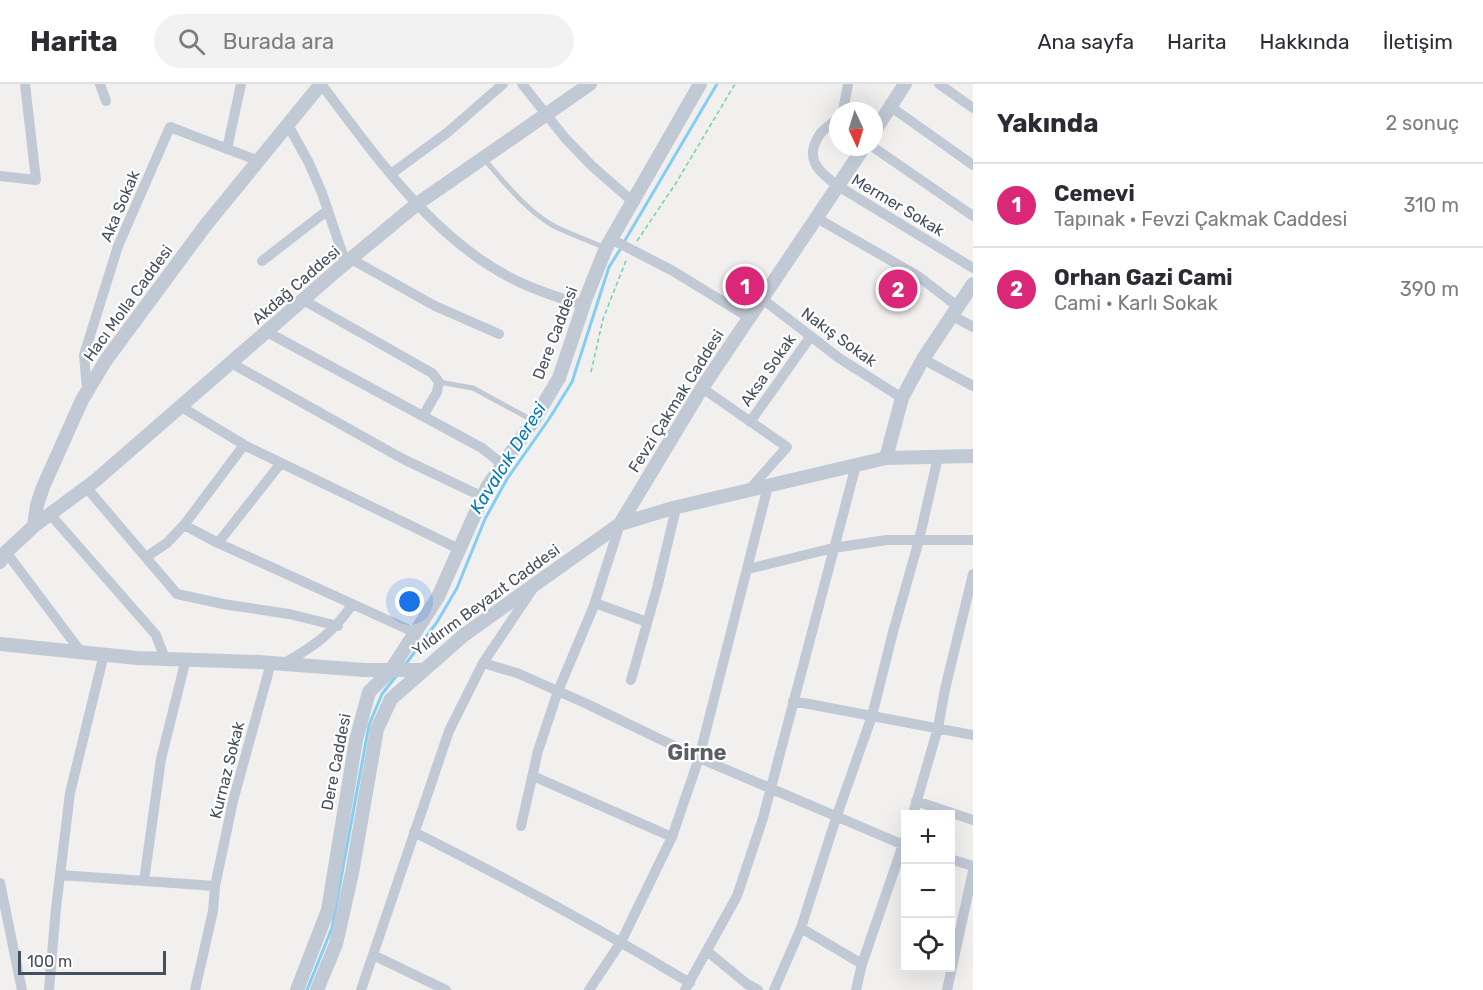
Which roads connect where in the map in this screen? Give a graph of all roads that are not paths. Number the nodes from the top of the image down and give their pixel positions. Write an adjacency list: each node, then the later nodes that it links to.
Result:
1 (25, 84): 27 (street)
2 (100, 84): 12 (street)
3 (241, 84): 20 (street)
4 (321, 84): 18 (street, Hacı Molla Caddesi); 26 (street)
5 (503, 84): 26 (street)
6 (522, 84): 16 (street)
7 (590, 84): 16 (street, Akdağ Caddesi)
8 (700, 84): 29 (street, Dere Caddesi)
9 (848, 84): 13 (street)
10 (905, 84): 14 (street)
11 (939, 84): 15 (street)
12 (106, 101)
13 (845, 102)
14 (891, 107): 17 (street); 25 (street)
15 (973, 108)
16 (546, 114): 23 (street, Akdağ Caddesi); 29 (street)
17 (883, 119)
18 (288, 125): 24 (street, Hacı Molla Caddesi); 31 (street)
19 (829, 126): 28 (street, Mermer Sokak)
20 (227, 149): 24 (street, Aka Sokak); 53 (street, Aka Sokak)
21 (883, 154): 32 (street)
22 (858, 156): 28 (street, Fevzi Çakmak Caddesi)
23 (483, 158): 30 (street, Akdağ Caddesi); 34 (lane)
24 (258, 160): 53 (street, Hacı Molla Caddesi)
25 (973, 165)
26 (390, 174): 30 (street)
27 (0, 176)
28 (838, 186): 33 (street, Fevzi Çakmak Caddesi); 37 (street, Mermer Sokak)
29 (632, 201): 34 (street, Dere Caddesi)
30 (417, 204): 36 (street, Akdağ Caddesi); 41 (street)
31 (328, 210): 35 (street); 36 (street)
32 (973, 216)
33 (815, 217): 39 (street, Fevzi Çakmak Caddesi); 42 (street)
34 (612, 243): 41 (street, Dere Caddesi); 43 (street)
35 (262, 261)
36 (348, 261): 40 (street, Akdağ Caddesi); 46 (street)
37 (973, 268)
38 (973, 284): 42 (street)
39 (761, 298): 43 (street, Fevzi Çakmak Caddesi); 47 (street, Nakış Sokak)
40 (303, 300): 45 (street, Akdağ Caddesi); 50 (street)
41 (583, 305): 57 (street, Dere Caddesi)
42 (954, 310): 44 (street); 48 (street)
43 (748, 317): 52 (street, Fevzi Çakmak Caddesi)
44 (973, 327)
45 (267, 332): 49 (street, Akdağ Caddesi); 56 (street)
46 (499, 334)
47 (811, 336): 54 (street, Nakış Sokak); 58 (street, Aksa Sokak)
48 (923, 358): 51 (street); 54 (street)
49 (231, 363): 55 (street, Akdağ Caddesi); 69 (street)
50 (439, 382): 56 (street); 57 (lane)
51 (973, 386)
52 (702, 388): 58 (street); 72 (street, Fevzi Çakmak Caddesi)
53 (87, 390): 73 (street, Hacı Molla Caddesi)
54 (902, 398): 62 (street)
55 (180, 406): 59 (street); 66 (street, Akdağ Caddesi)
56 (423, 416): 64 (street)
57 (534, 420): 64 (street, Dere Caddesi)
58 (750, 422): 68 (street)
59 (244, 445): 63 (street); 74 (street)
60 (973, 456): 61 (street, Yıldırım Beyazıt Caddesi)
61 (938, 457): 62 (street, Yıldırım Beyazıt Caddesi); 75 (street)
62 (886, 458): 65 (street, Yıldırım Beyazıt Caddesi)
63 (281, 463): 77 (street); 79 (street)
64 (502, 464): 69 (street, Dere Caddesi)
65 (856, 465): 67 (street, Yıldırım Beyazıt Caddesi); 78 (street)
66 (86, 486): 71 (street, Akdağ Caddesi); 80 (street)
67 (768, 486): 68 (street, Yıldırım Beyazıt Caddesi); 82 (street)
68 (749, 490): 70 (street, Yıldırım Beyazıt Caddesi)
69 (483, 497): 79 (street, Dere Caddesi)
70 (676, 508): 72 (street, Yıldırım Beyazıt Caddesi); 87 (street)
71 (49, 513): 73 (street, Akdağ Caddesi); 93 (street)
72 (620, 524): 84 (street, Yıldırım Beyazıt Caddesi); 85 (street)
73 (34, 525): 81 (street)
74 (184, 525): 77 (street); 80 (street)
75 (919, 540): 76 (street); 78 (street); 102 (street)
76 (973, 540)
77 (218, 543): 86 (street)
78 (832, 548): 82 (street); 101 (street)
79 (459, 549): 89 (street, Dere Caddesi)
80 (146, 556): 88 (street)
81 (3, 557): 91 (street)
82 (748, 569): 105 (street)
83 (973, 574): 103 (street)
84 (535, 584): 96 (street); 98 (street, Yıldırım Beyazıt Caddesi)
85 (595, 603): 87 (street); 100 (street)
86 (352, 605): 88 (street); 89 (street)
87 (647, 622): 99 (street)
88 (338, 626): 95 (street)
89 (416, 633): 97 (street, Dere Caddesi)
90 (0, 644): 91 (street, Yıldırım Beyazıt Caddesi)
91 (81, 652): 92 (street, Yıldırım Beyazıt Caddesi)
92 (104, 654): 93 (street, Yıldırım Beyazıt Caddesi); 120 (street)
93 (165, 659): 94 (street, Yıldırım Beyazıt Caddesi)
94 (186, 659): 95 (street, Yıldırım Beyazıt Caddesi); 121 (street)
95 (277, 663): 97 (street, Yıldırım Beyazıt Caddesi); 123 (street, Kurnaz Sokak)
96 (483, 663): 100 (street); 113 (street)
97 (391, 670): 98 (street, Yıldırım Beyazıt Caddesi); 124 (street, Dere Caddesi)
98 (423, 670): 125 (street, Dere Caddesi)
99 (631, 680)
100 (558, 691): 105 (street); 106 (street)
101 (793, 701): 102 (street); 107 (street)
102 (872, 716): 103 (street); 110 (street)
103 (938, 728): 104 (street); 108 (street)
104 (973, 735)
105 (699, 758): 107 (street); 114 (street)
106 (533, 776): 112 (street); 114 (street)
107 (771, 789): 110 (street); 129 (street)
108 (916, 801): 109 (street); 111 (street)
109 (914, 810)
110 (836, 818): 115 (street); 127 (street)
111 (973, 820)
112 (521, 826)
113 (414, 832): 128 (street); 130 (street)
114 (672, 837): 128 (street)
115 (901, 842)
116 (901, 855): 131 (street)
117 (955, 861): 118 (street)
118 (973, 866)
119 (973, 871): 126 (street)
120 (60, 875): 121 (street); 134 (street)
121 (144, 881): 123 (street)
122 (0, 883): 133 (street)
123 (215, 886): 135 (street, Kurnaz Sokak)
124 (328, 908): 125 (street); 136 (street, Dere Caddesi)
125 (343, 913): 137 (street, Dere Caddesi)
126 (968, 917): 144 (street)
127 (801, 928): 131 (street); 142 (street)
128 (621, 942): 132 (street); 140 (street)
129 (707, 951): 132 (street); 141 (street)
130 (373, 955): 138 (street); 139 (street)
131 (862, 964): 143 (street)
132 (687, 986)
133 (22, 990)
134 (50, 990)
135 (195, 990)
136 (297, 990)
137 (317, 990)
138 (361, 990)
139 (446, 990)
140 (589, 990)
141 (758, 990)
142 (774, 990)
143 (856, 990)
144 (947, 990)

